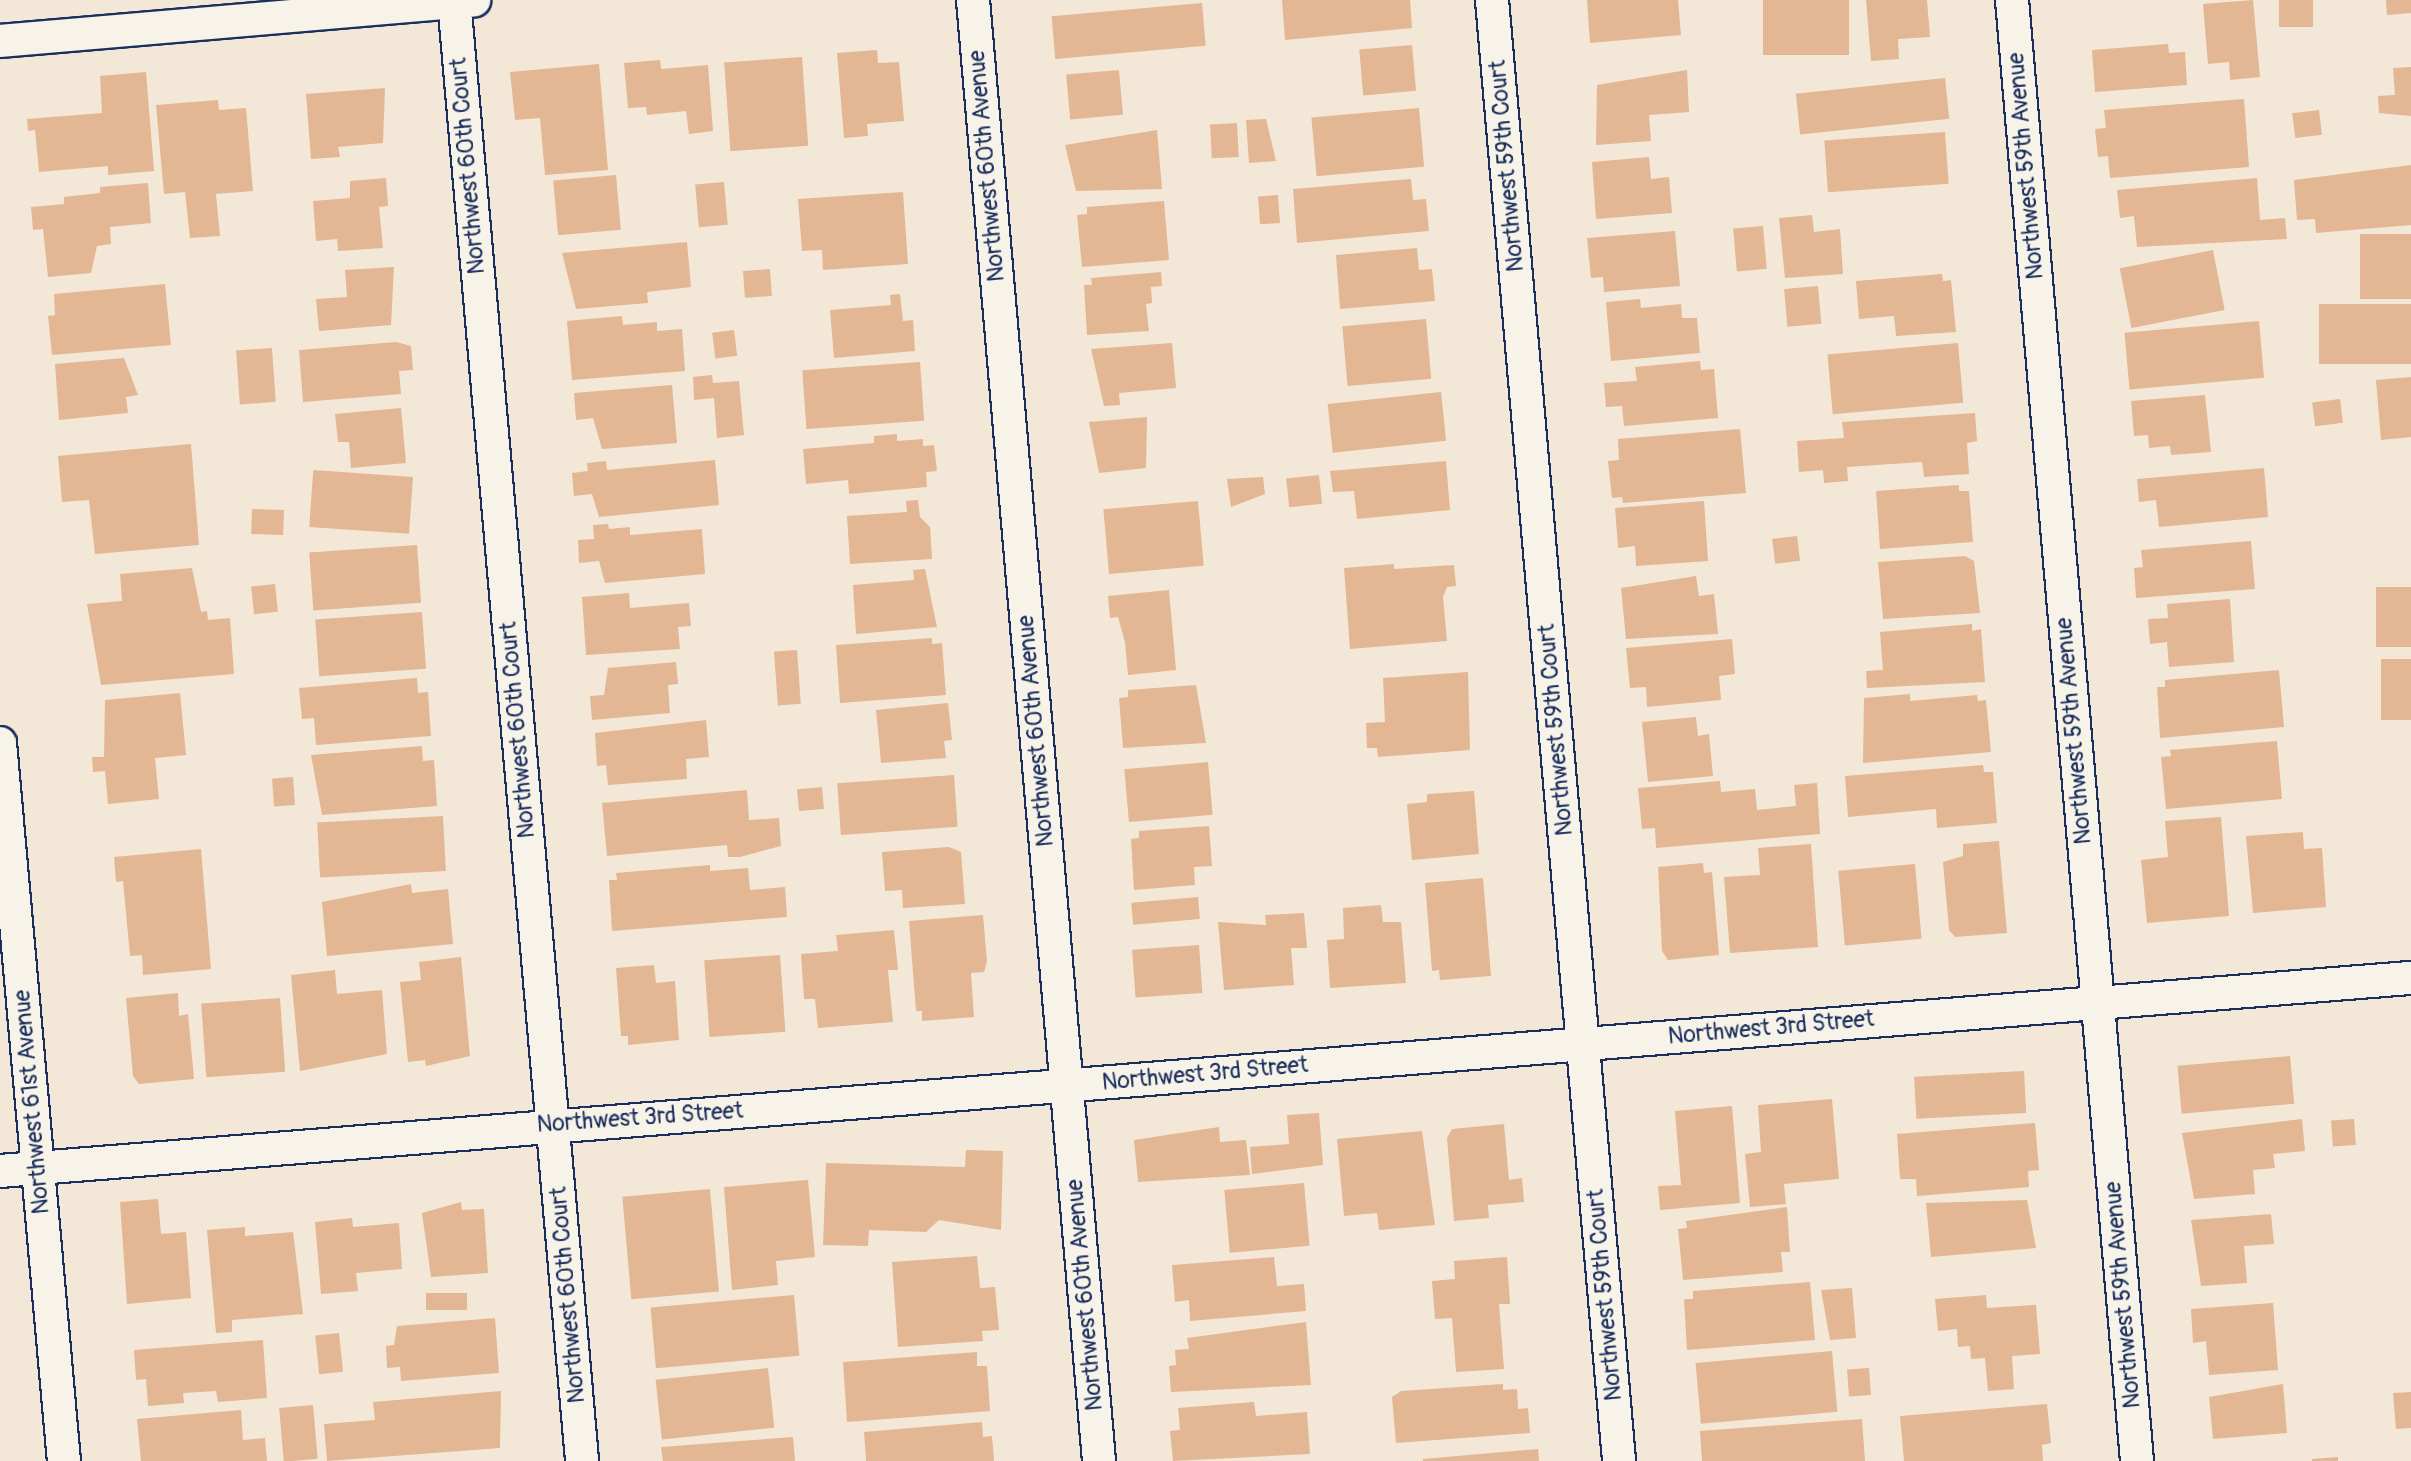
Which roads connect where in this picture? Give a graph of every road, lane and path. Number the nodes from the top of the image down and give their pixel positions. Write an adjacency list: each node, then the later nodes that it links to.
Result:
1 (973, 0): 10 (street, Northwest 60th Avenue)
2 (1492, 0): 9 (street, Northwest 59th Court)
3 (2012, 0): 8 (street, Northwest 59th Avenue)
4 (462, 1): 5 (street); 11 (street, Northwest 60th Court)
5 (0, 41)
6 (0, 743): 12 (street, Northwest 61st Avenue)
7 (2411, 978): 8 (street, Northwest 3rd Street)
8 (2097, 1002): 9 (street, Northwest 3rd Street); 18 (street, Northwest 59th Avenue)
9 (1583, 1043): 10 (street, Northwest 3rd Street); 17 (street, Northwest 59th Court)
10 (1066, 1085): 11 (street, Northwest 3rd Street); 16 (street, Northwest 60th Avenue)
11 (553, 1125): 12 (street, Northwest 3rd Street); 15 (street, Northwest 60th Court)
12 (38, 1168): 13 (street, Northwest 3rd Street); 14 (street, Northwest 61st Avenue)
13 (0, 1171)
14 (64, 1461)
15 (582, 1461)
16 (1099, 1461)
17 (1619, 1461)
18 (2137, 1461)

